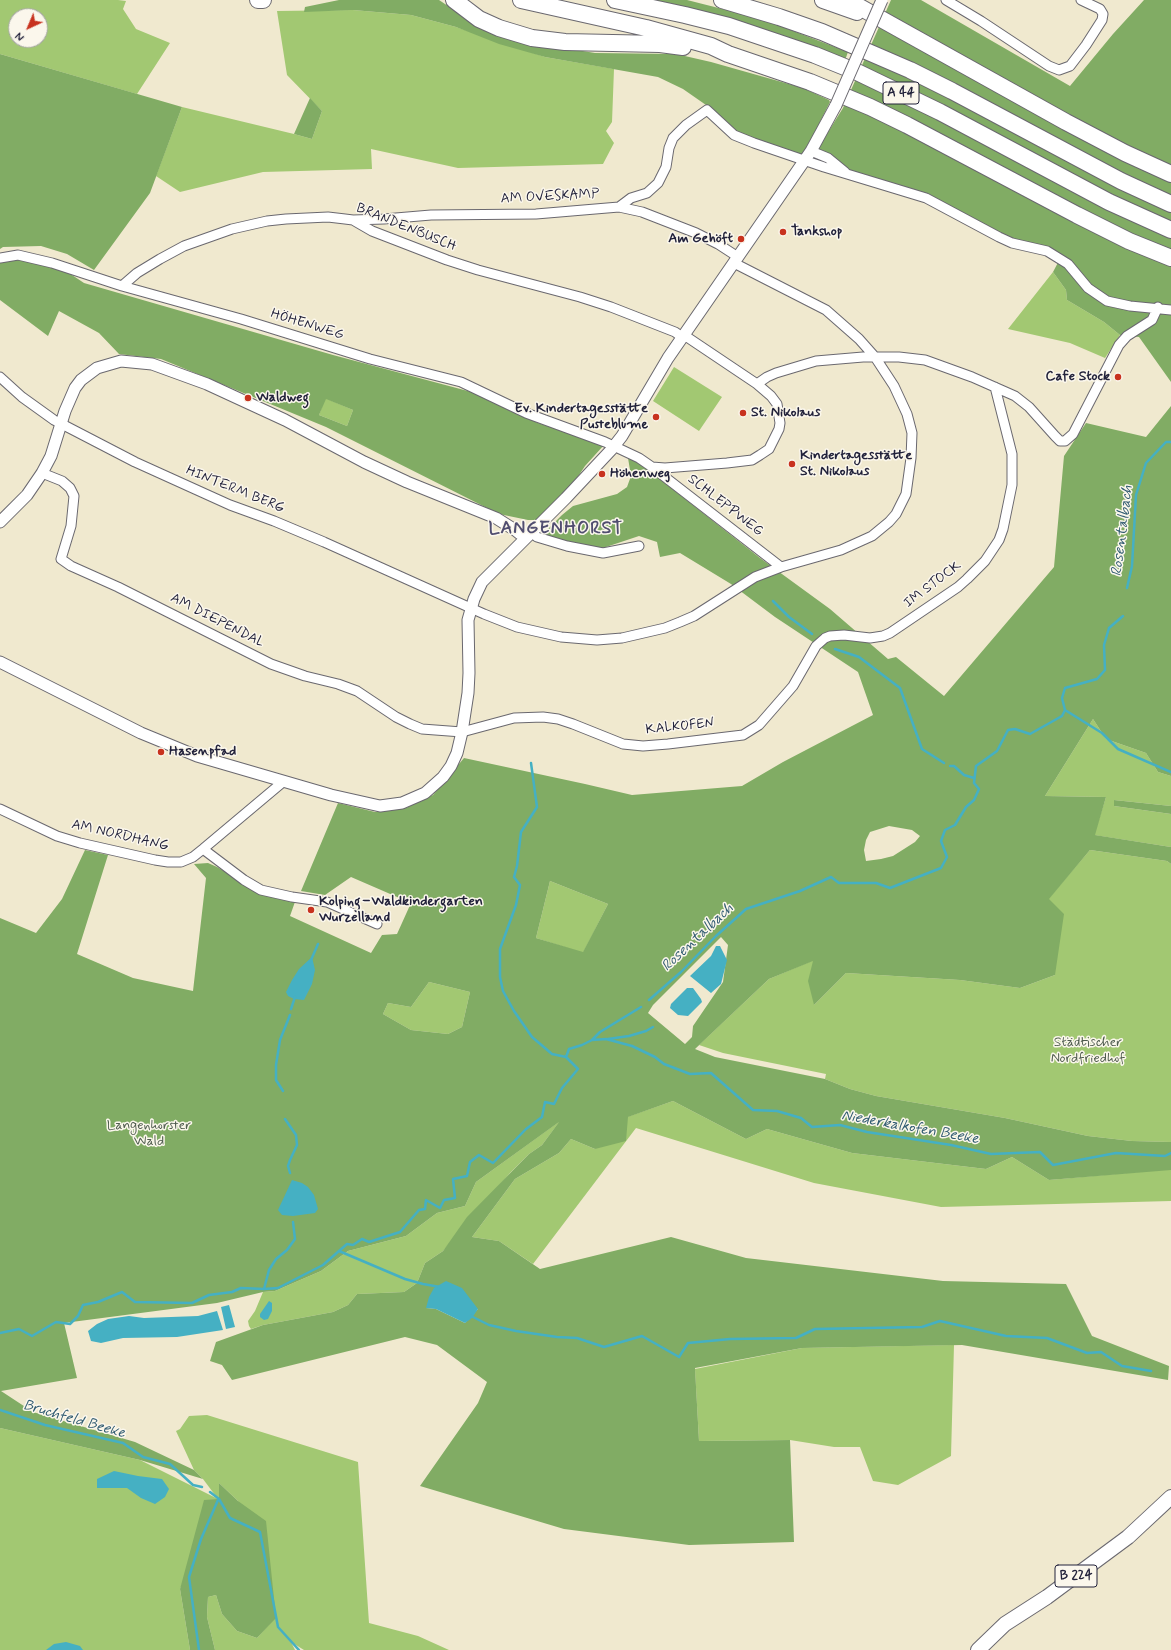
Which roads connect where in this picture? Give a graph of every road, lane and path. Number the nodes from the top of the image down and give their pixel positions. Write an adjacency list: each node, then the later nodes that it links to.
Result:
1 (258, 0): 2 (highway)
2 (262, 0)
3 (454, 0): 13 (highway)
4 (521, 0): 13 (highway)
5 (615, 0): 21 (highway, A 44)
6 (722, 0): 18 (highway, A 44)
7 (823, 0): 12 (highway)
8 (847, 0): 12 (highway)
9 (882, 0): 14 (street, bridge)
10 (946, 0): 11 (street)
11 (1081, 0)
12 (899, 30): 17 (highway)
13 (728, 54): 23 (highway)
14 (811, 151): 15 (street); 16 (street)
15 (805, 161): 16 (street); 19 (street); 24 (street)
16 (848, 174): 26 (street)
17 (1171, 174)
18 (1171, 204)
19 (619, 207): 20 (street, AM OVESKAMP); 24 (street, AM OVESKAMP)
20 (353, 220): 25 (street, BRANDENBUSCH); 28 (street, BRANDENBUSCH)
21 (1171, 230)
22 (0, 258): 25 (street, HÖHENWEG)
23 (1171, 258)
24 (736, 260): 28 (street); 29 (street)
25 (122, 286): 34 (street, HÖHENWEG)
26 (1158, 307): 27 (street); 32 (street)
27 (1171, 310)
28 (683, 336): 31 (street, BRANDENBUSCH); 34 (street)
29 (876, 358): 31 (street); 32 (street); 40 (street, HINTERM BERG)
30 (0, 377): 33 (street, HINTERM BERG)
31 (757, 384): 35 (street, BRANDENBUSCH)
32 (995, 387): 42 (street, IM STOCK)
33 (61, 424): 36 (street); 38 (street); 41 (street, HINTERM BERG)
34 (614, 447): 35 (street, HÖHENWEG); 38 (street)
35 (652, 467): 40 (street, SCHLEPPWEG)
36 (42, 473): 37 (street); 44 (street, AM DIEPENDAL)
37 (0, 522)
38 (528, 535): 39 (street); 41 (street)
39 (639, 546)
40 (777, 569): 41 (street, HINTERM BERG)
41 (470, 608): 44 (street)
42 (860, 637): 44 (street, KALKOFEN)
43 (0, 662): 45 (street)
44 (462, 732): 45 (street)
45 (284, 781): 47 (street, AM NORDHANG)
46 (0, 809): 47 (street, AM NORDHANG)
47 (203, 849): 48 (street)
48 (377, 924)
49 (1171, 1497): 50 (main road, B 224)
50 (978, 1650)

